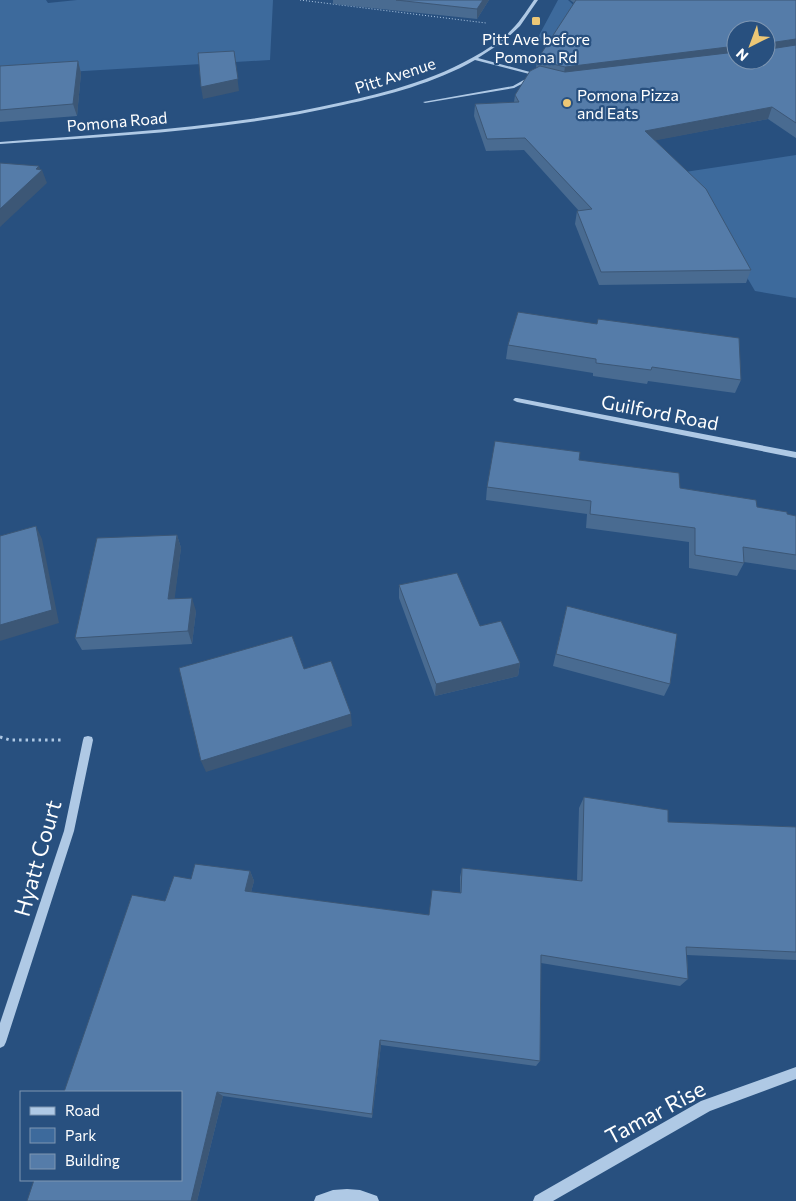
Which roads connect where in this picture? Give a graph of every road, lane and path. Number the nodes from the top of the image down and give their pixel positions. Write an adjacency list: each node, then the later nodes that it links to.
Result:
1 (300, 0): 3 (path)
2 (536, 0): 3 (street, Pitt Avenue)
3 (519, 25): 4 (street, Pitt Avenue)
4 (474, 58): 5 (street); 8 (street, Pitt Avenue)
5 (536, 76): 6 (street); 7 (street)
6 (544, 78)
7 (425, 102)
8 (237, 124): 9 (street, Pomona Road)
9 (0, 143)
10 (517, 400): 11 (street, Guilford Road)
11 (796, 455)
12 (0, 737): 13 (path)
13 (88, 740): 14 (street, Hyatt Court)
14 (0, 1042)
15 (796, 1073): 18 (street, Tamar Rise)
16 (321, 1201): 17 (street)
17 (372, 1201)
18 (540, 1201)

